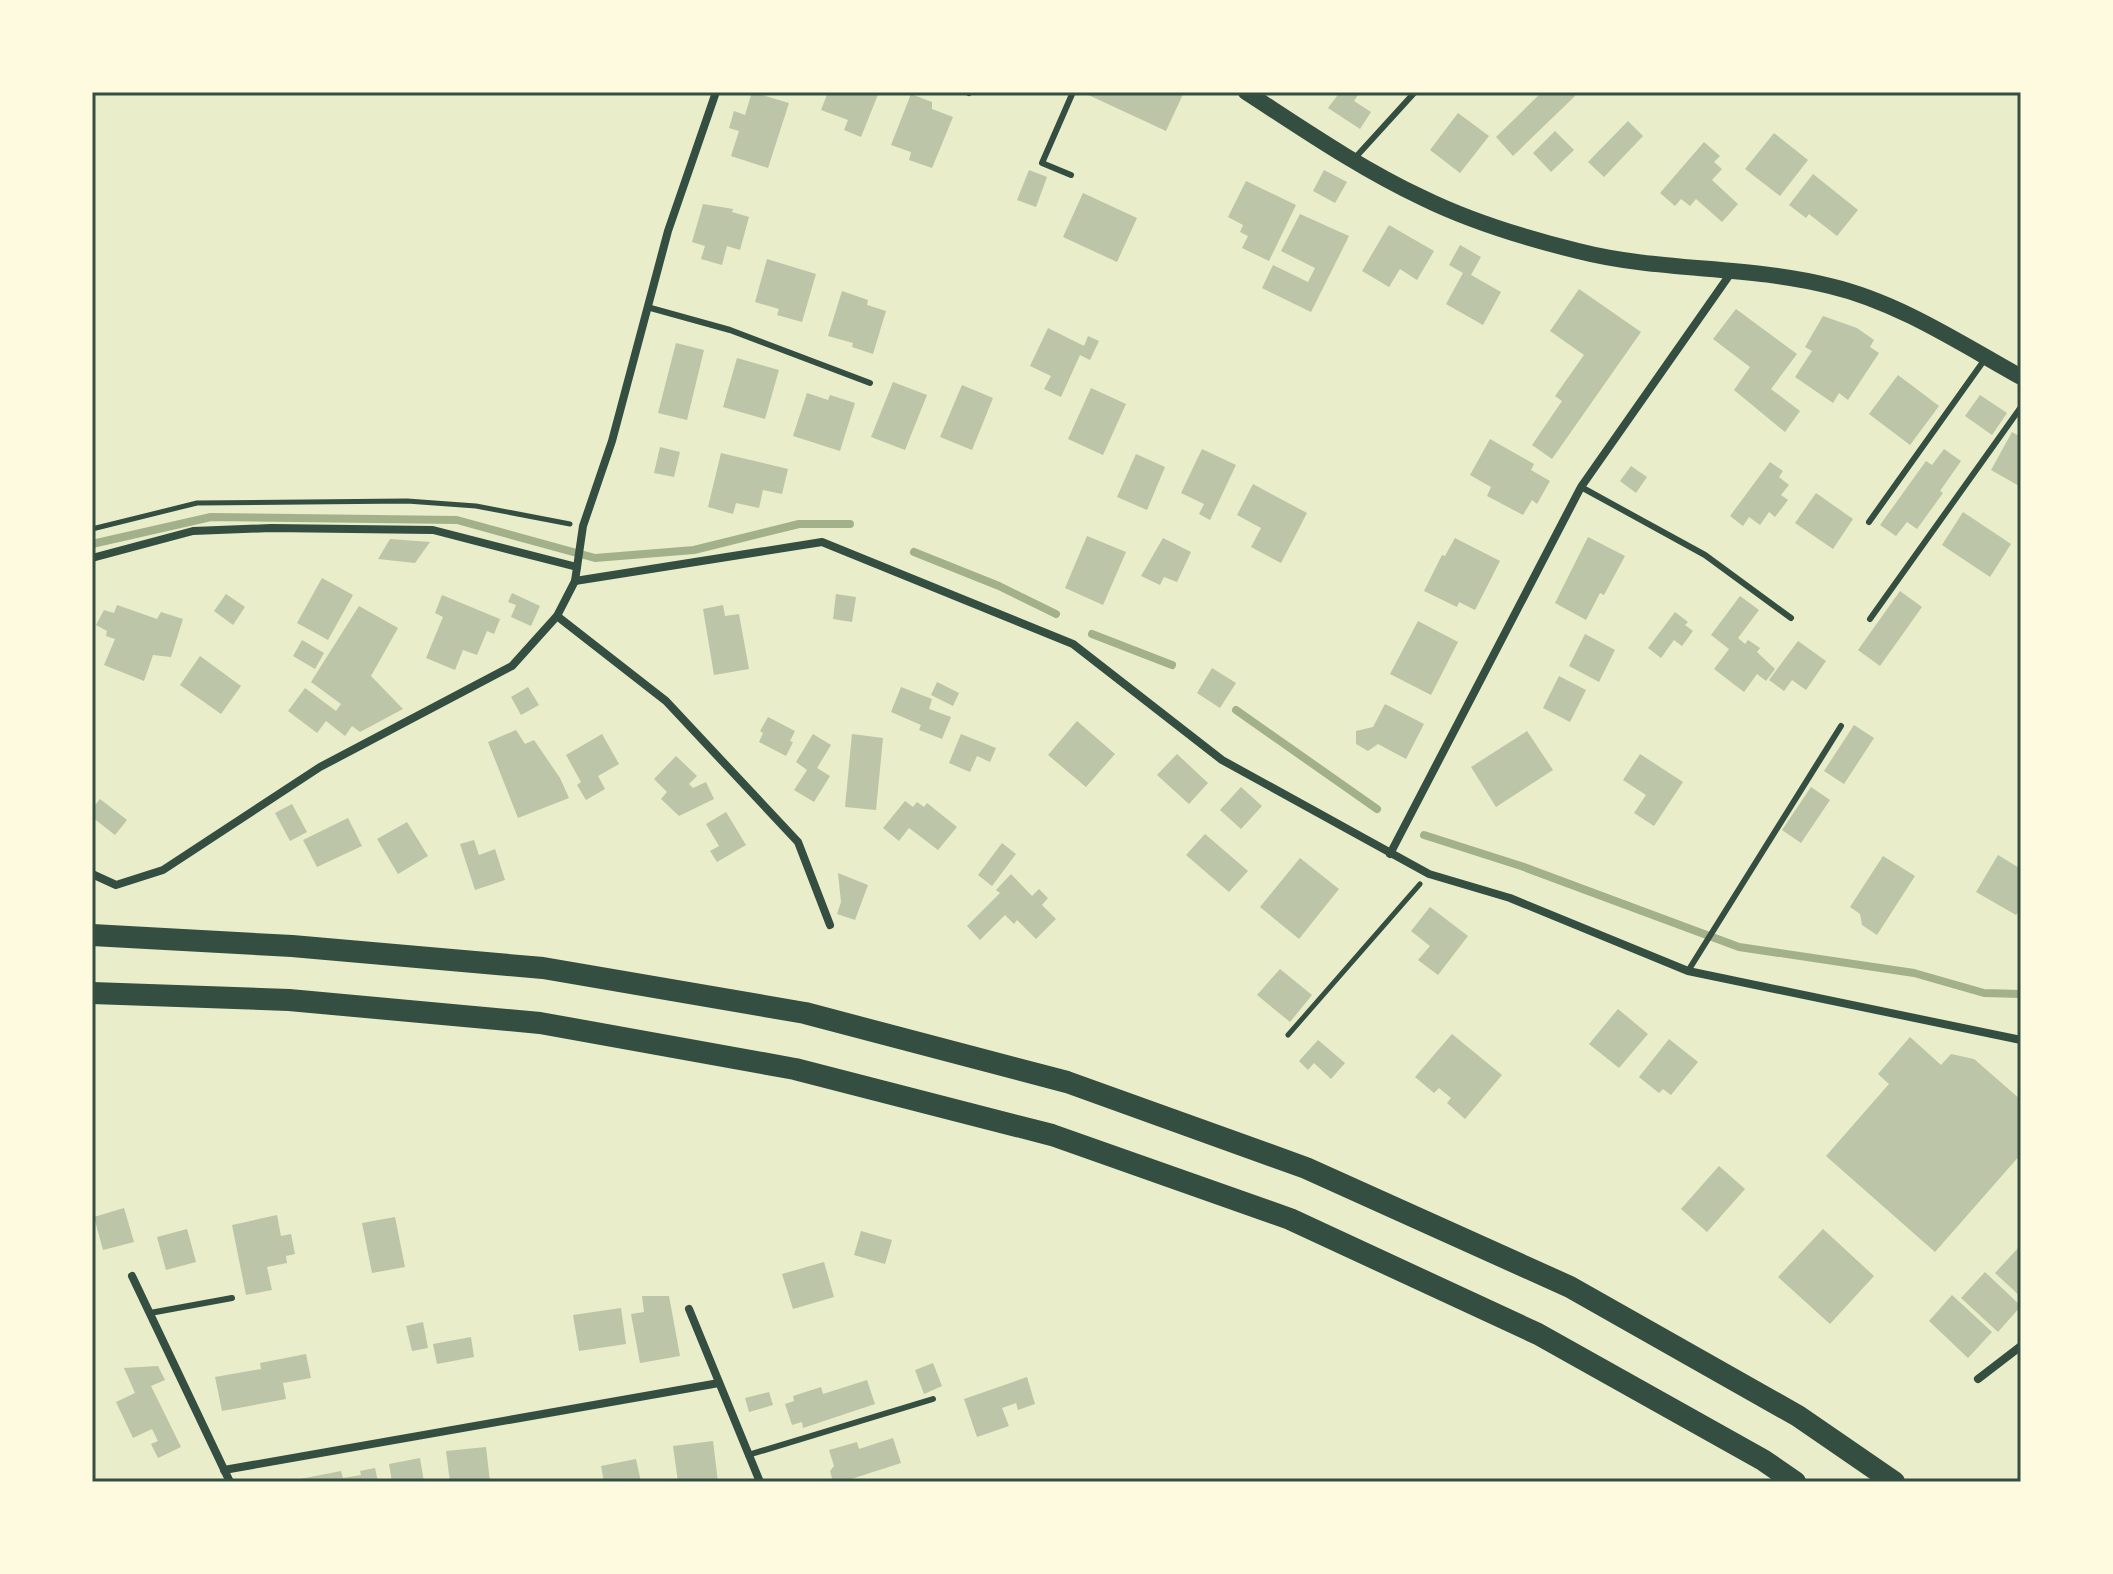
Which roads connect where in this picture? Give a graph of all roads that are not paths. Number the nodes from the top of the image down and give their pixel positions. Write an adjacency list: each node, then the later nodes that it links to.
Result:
1 (716, 92): 8 (street)
2 (1073, 92): 6 (lane)
3 (1246, 92): 5 (main road)
4 (1415, 92): 5 (lane)
5 (1354, 159): 7 (main road)
6 (1071, 175)
7 (1733, 269): 9 (main road); 13 (street)
8 (647, 307): 11 (lane); 16 (street)
9 (1986, 358): 10 (main road); 14 (lane)
10 (2021, 377)
11 (870, 383)
12 (2021, 407): 20 (lane)
13 (1581, 487): 19 (lane); 22 (street)
14 (1869, 522)
15 (92, 558): 16 (street)
16 (577, 563): 17 (street)
17 (575, 581): 18 (street); 22 (street)
18 (557, 616): 23 (street); 24 (street)
19 (1791, 618)
20 (1870, 619)
21 (1841, 726): 26 (lane)
22 (1390, 854): 26 (street)
23 (92, 874)
24 (830, 925)
25 (92, 935): 42 (highway)
26 (1688, 971): 28 (street)
27 (92, 993): 41 (highway)
28 (2021, 1040)
29 (132, 1276): 32 (street)
30 (232, 1298): 32 (lane)
31 (689, 1309): 35 (street)
32 (150, 1313): 38 (street)
33 (2021, 1346): 34 (street)
34 (1978, 1379)
35 (719, 1383): 37 (street); 38 (street)
36 (933, 1399): 37 (lane)
37 (748, 1455): 40 (street)
38 (224, 1470): 39 (street)
39 (230, 1482)
40 (760, 1482)
41 (1795, 1482)
42 (1894, 1482)

